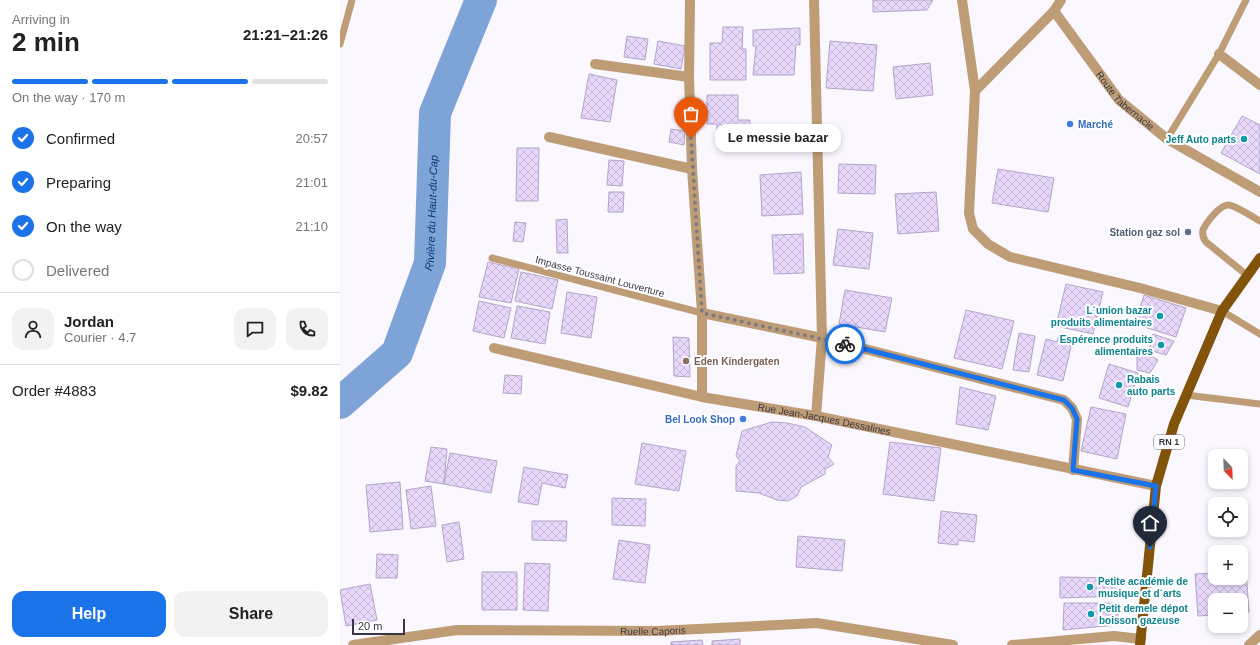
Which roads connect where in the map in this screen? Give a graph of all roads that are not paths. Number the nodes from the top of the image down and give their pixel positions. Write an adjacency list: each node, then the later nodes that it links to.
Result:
1 (352, 0): 8 (lane)
2 (690, 0): 11 (street)
3 (814, 0): 25 (street)
4 (962, 0): 13 (street)
5 (1061, 0): 7 (street)
6 (1246, 0): 9 (lane)
7 (1054, 11): 13 (street); 15 (street, Route Tabernacle)
8 (340, 44)
9 (1219, 54): 12 (street); 15 (lane)
10 (594, 64): 11 (street)
11 (689, 77): 16 (street)
12 (1260, 85)
13 (975, 91): 22 (street)
14 (549, 137): 16 (street)
15 (1167, 139): 17 (street, Route Tabernacle)
16 (692, 169): 23 (street)
17 (1260, 192)
18 (1260, 221): 21 (lane)
19 (492, 258): 23 (lane, Impasse Toussaint Louverture)
20 (1260, 258): 21 (main road, RN 1)
21 (1248, 276): 22 (main road, RN 1)
22 (1222, 311): 24 (lane); 27 (main road, RN 1)
23 (702, 313): 25 (street); 28 (street)
24 (1260, 334)
25 (822, 338): 30 (street); 31 (street)
26 (494, 348): 28 (street, Rue Jean-Jacques Dessalines)
27 (1186, 395): 29 (lane); 32 (main road, RN 1)
28 (702, 397): 30 (street, Rue Jean-Jacques Dessalines)
29 (1260, 404)
30 (816, 416): 31 (street, Rue Jean-Jacques Dessalines)
31 (1073, 470): 32 (street, Rue Jean-Jacques Dessalines)
32 (1156, 486): 34 (main road, RN 1)
33 (1260, 635): 38 (street)
34 (1140, 642): 37 (street)
35 (353, 645): 36 (street, Ruelle Caporis)
36 (953, 645)
37 (1012, 645)
38 (1249, 645)

